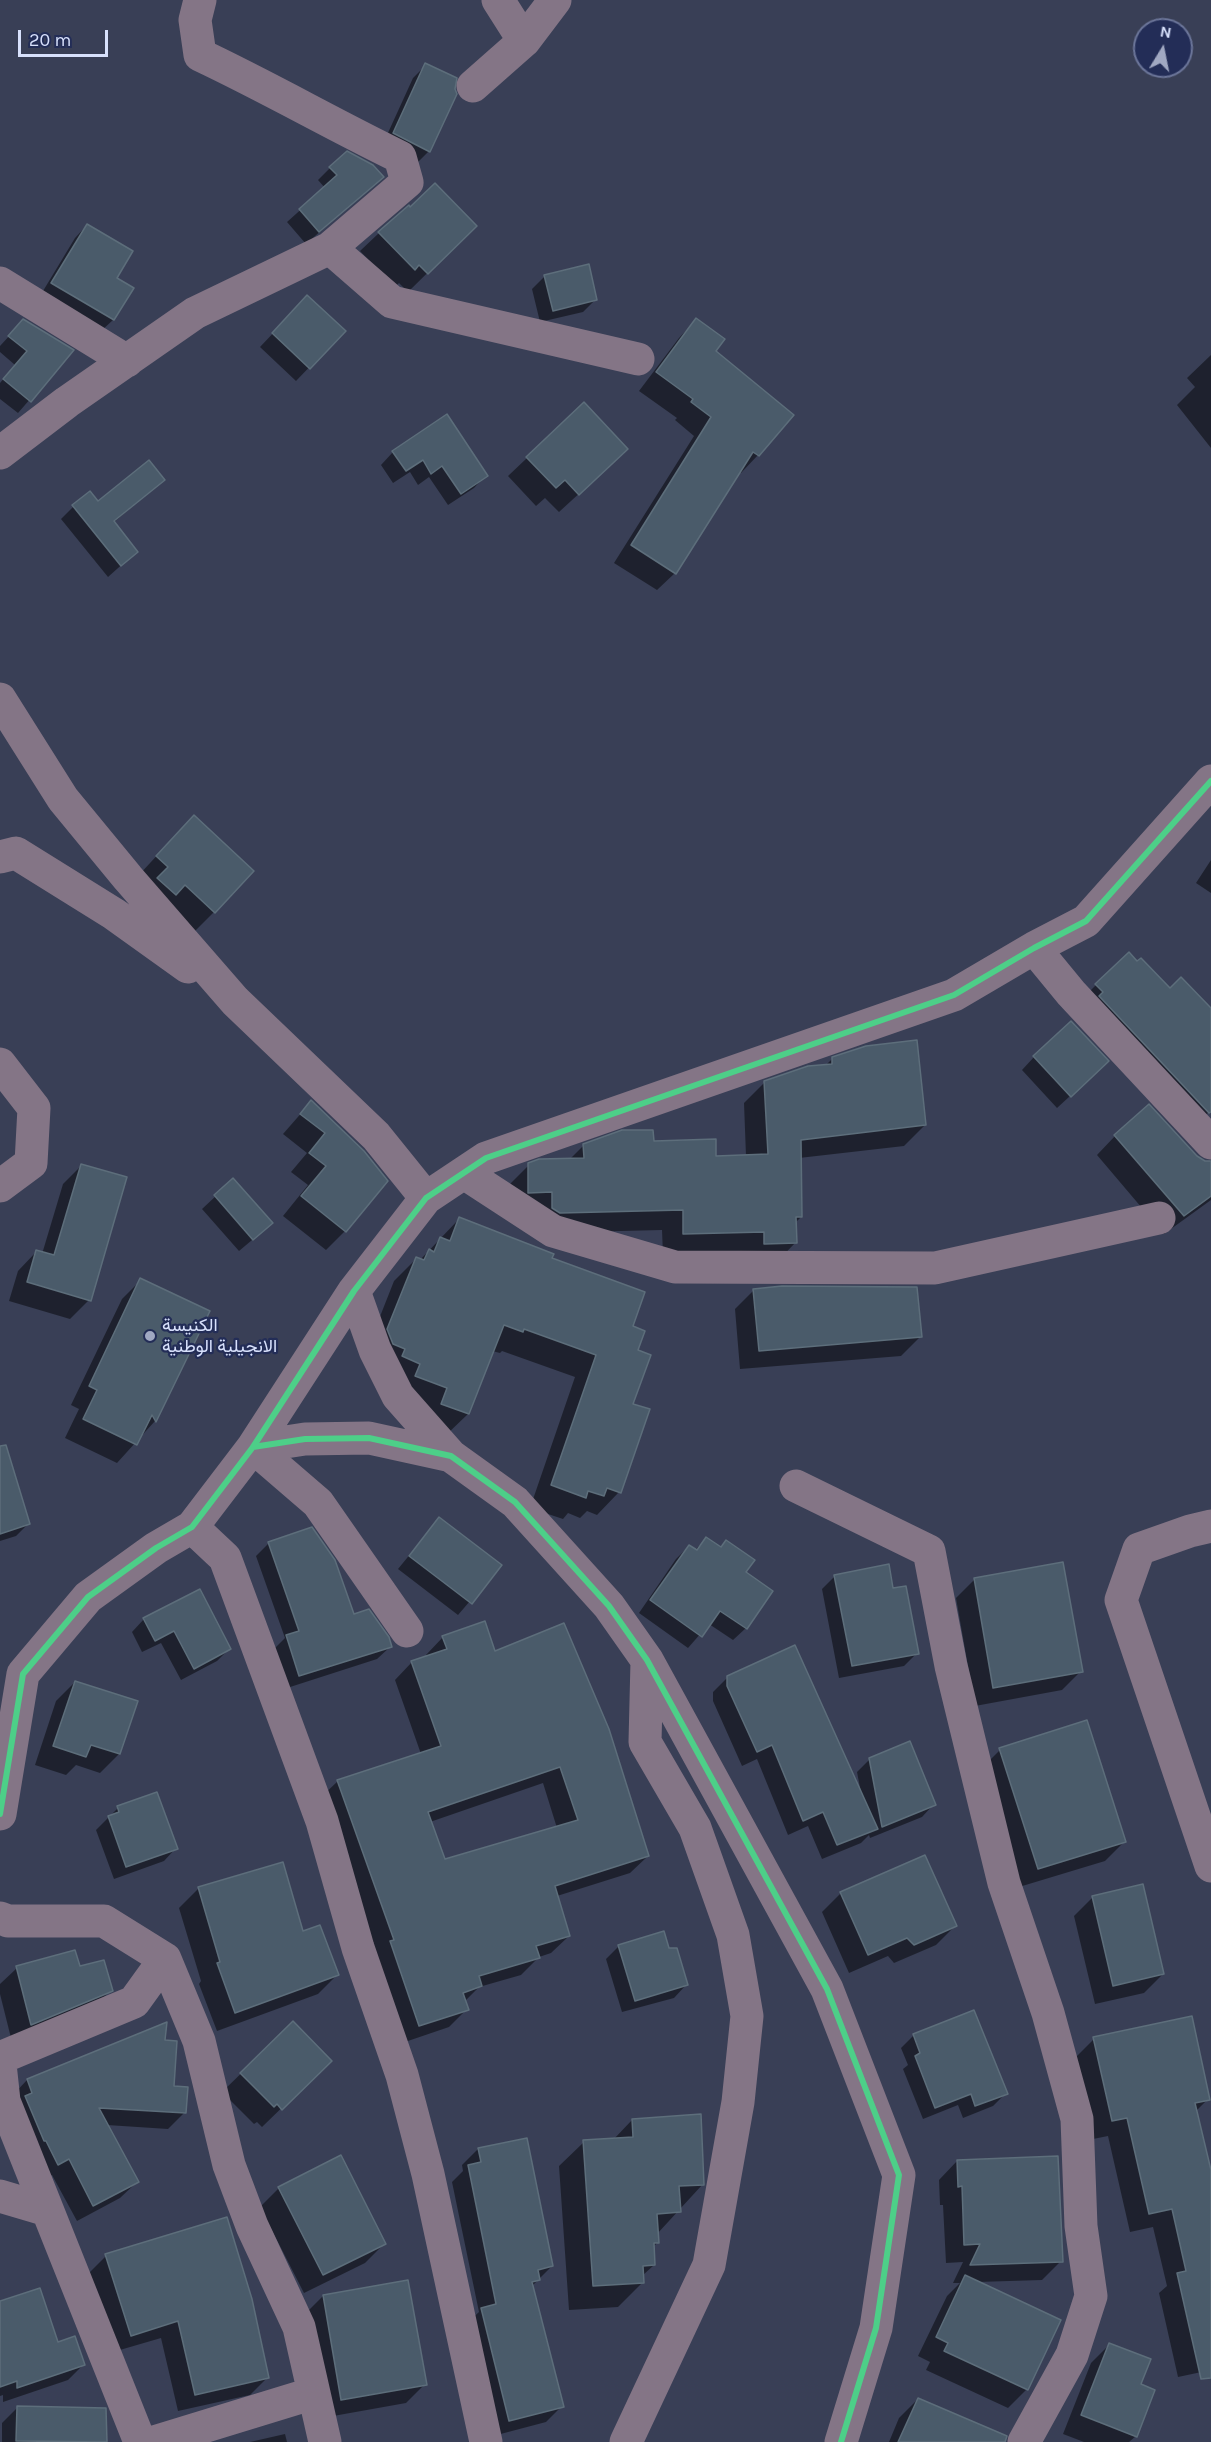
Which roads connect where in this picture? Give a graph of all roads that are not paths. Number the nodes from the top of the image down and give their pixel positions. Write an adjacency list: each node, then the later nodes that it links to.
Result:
1 (200, 0): 6 (street)
2 (498, 0): 4 (street)
3 (555, 0): 4 (street)
4 (524, 41): 5 (street)
5 (473, 86)
6 (330, 248): 8 (street); 9 (street)
7 (0, 283): 9 (street)
8 (638, 360)
9 (127, 361): 10 (street)
10 (0, 453)
11 (0, 699): 15 (street)
12 (1211, 781): 14 (street)
13 (0, 857): 15 (street)
14 (1034, 948): 17 (street); 18 (street)
15 (235, 1001): 20 (street)
16 (0, 1064): 19 (street)
17 (1211, 1143)
18 (464, 1173): 20 (street); 21 (street)
19 (0, 1186)
20 (426, 1198): 22 (street)
21 (1160, 1218)
22 (354, 1291): 23 (street); 24 (street)
23 (253, 1447): 24 (street); 27 (street); 28 (street)
24 (451, 1456): 29 (street)
25 (796, 1486): 46 (street)
26 (1211, 1526): 32 (street)
27 (192, 1527): 30 (street); 43 (street)
28 (407, 1631)
29 (647, 1660): 44 (street); 45 (street)
30 (11, 1669): 31 (street)
31 (0, 1814)
32 (1211, 1866)
33 (0, 1918): 34 (street)
34 (165, 1959): 35 (street); 39 (street)
35 (0, 2058)
36 (0, 2064): 38 (street)
37 (0, 2196): 38 (street)
38 (47, 2210): 40 (street)
39 (314, 2393): 41 (street); 42 (street)
40 (140, 2442)
41 (154, 2442)
42 (325, 2442)
43 (486, 2442)
44 (626, 2442)
45 (841, 2442)
46 (1024, 2442)

